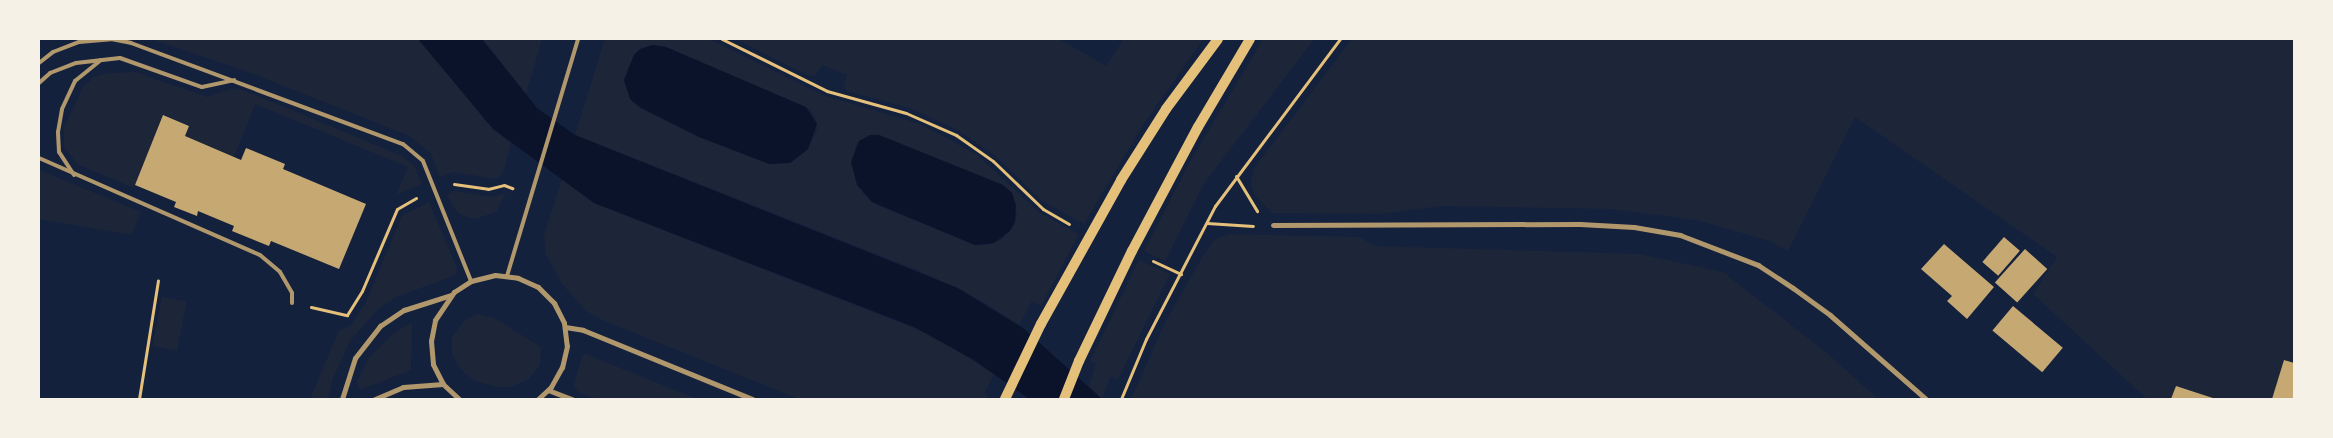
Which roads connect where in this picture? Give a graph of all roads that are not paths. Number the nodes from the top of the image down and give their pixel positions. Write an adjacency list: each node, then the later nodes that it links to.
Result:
1 (578, 39): 11 (lane)
2 (1218, 39): 18 (main road)
3 (1250, 39): 25 (main road)
4 (101, 60): 6 (lane); 7 (lane); 9 (lane)
5 (39, 63): 6 (lane)
6 (234, 80): 12 (lane)
7 (39, 82)
8 (39, 158): 9 (lane)
9 (74, 176): 14 (lane)
10 (1273, 225): 26 (street)
11 (507, 276): 12 (street); 15 (street)
12 (471, 281): 13 (street)
13 (451, 295): 16 (street); 19 (street)
14 (292, 303)
15 (565, 327): 17 (street); 24 (street)
16 (444, 384): 20 (street); 21 (street)
17 (548, 390): 22 (street); 23 (street)
18 (1005, 398)
19 (342, 399)
20 (375, 399)
21 (459, 399)
22 (538, 399)
23 (572, 399)
24 (752, 399)
25 (1064, 399)
26 (1926, 399)

